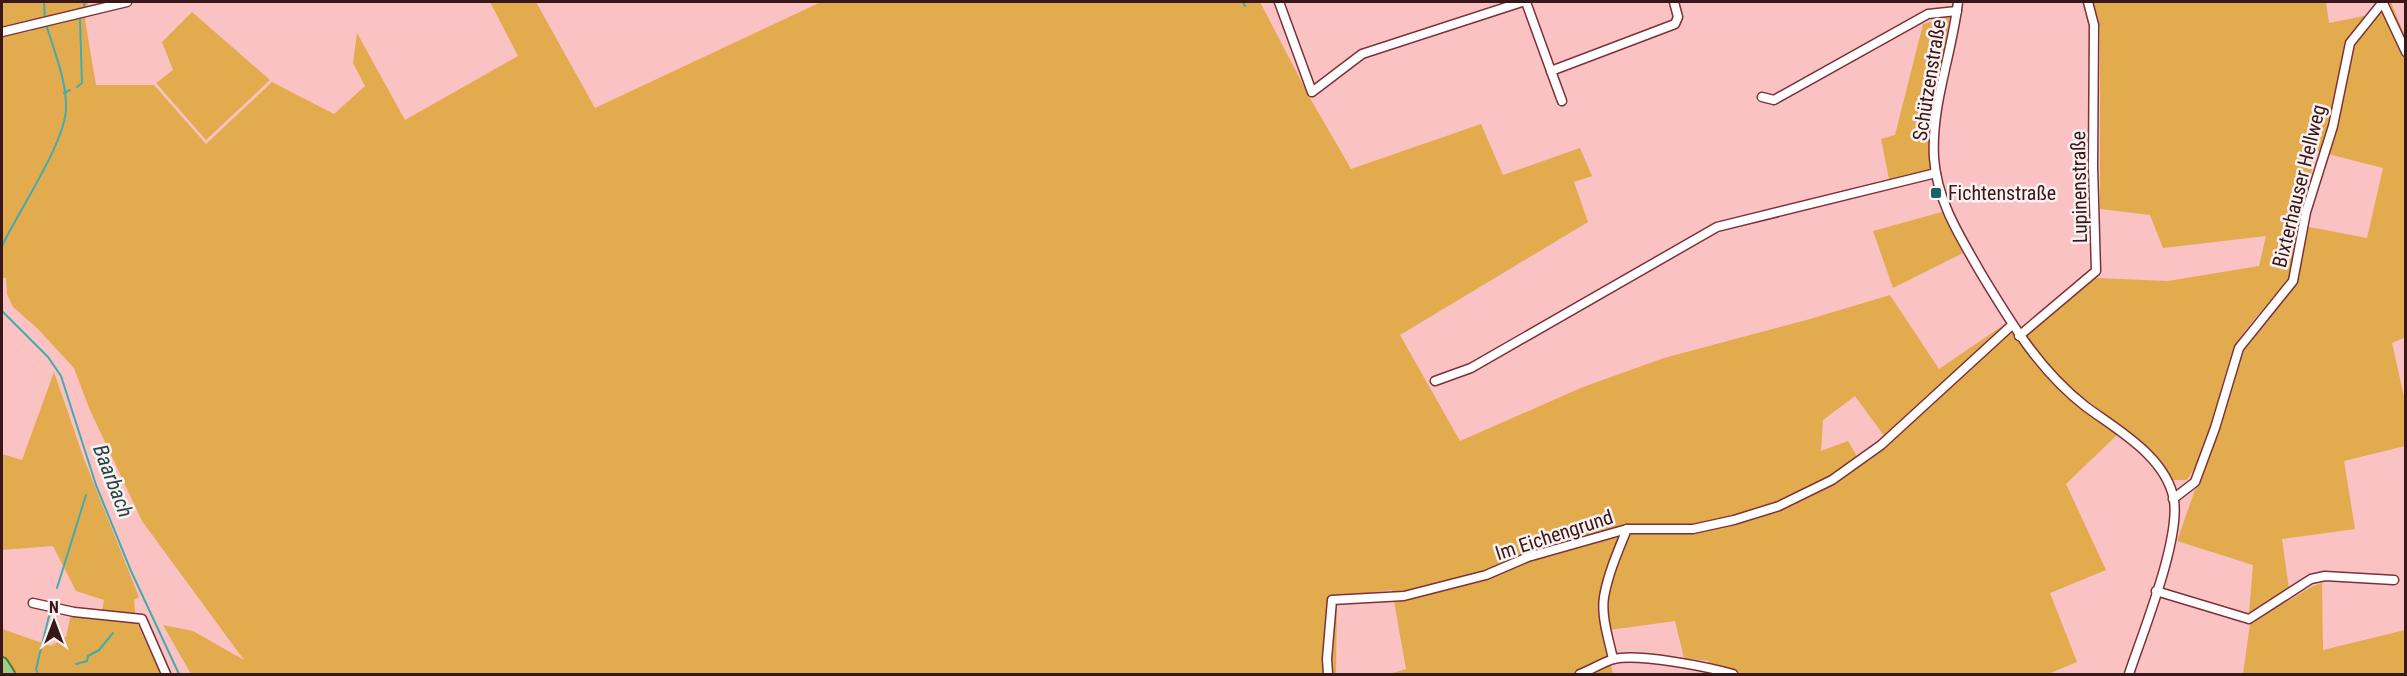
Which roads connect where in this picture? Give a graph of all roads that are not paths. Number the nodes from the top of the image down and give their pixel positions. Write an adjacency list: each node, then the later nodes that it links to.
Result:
1 (127, 2): 8 (street)
2 (1279, 2): 3 (street)
3 (1524, 2): 10 (street)
4 (1674, 2): 10 (street)
5 (2088, 2): 15 (street, Lupinenstraße)
6 (2383, 2): 9 (street); 17 (street, Bixterhauser Hellweg)
7 (1958, 6): 11 (street); 13 (street, Schützenstraße)
8 (2, 32)
9 (2406, 52)
10 (1551, 71): 12 (street)
11 (1762, 97)
12 (1562, 101)
13 (1936, 173): 14 (street, Schützenstraße); 16 (street)
14 (2013, 326): 15 (street, Schützenstraße); 18 (street, Im Eichengrund)
15 (2019, 336): 17 (street, Schützenstraße)
16 (1435, 381)
17 (2174, 499): 20 (street)
18 (1627, 529): 22 (street); 26 (street, Im Eichengrund)
19 (2394, 580): 20 (street)
20 (2156, 591): 29 (street)
21 (33, 603): 25 (street)
22 (1613, 659): 27 (street); 28 (street)
23 (2, 663): 24 (main road)
24 (9, 675)
25 (166, 675)
26 (1328, 675)
27 (1580, 675)
28 (1733, 675)
29 (2129, 675)

